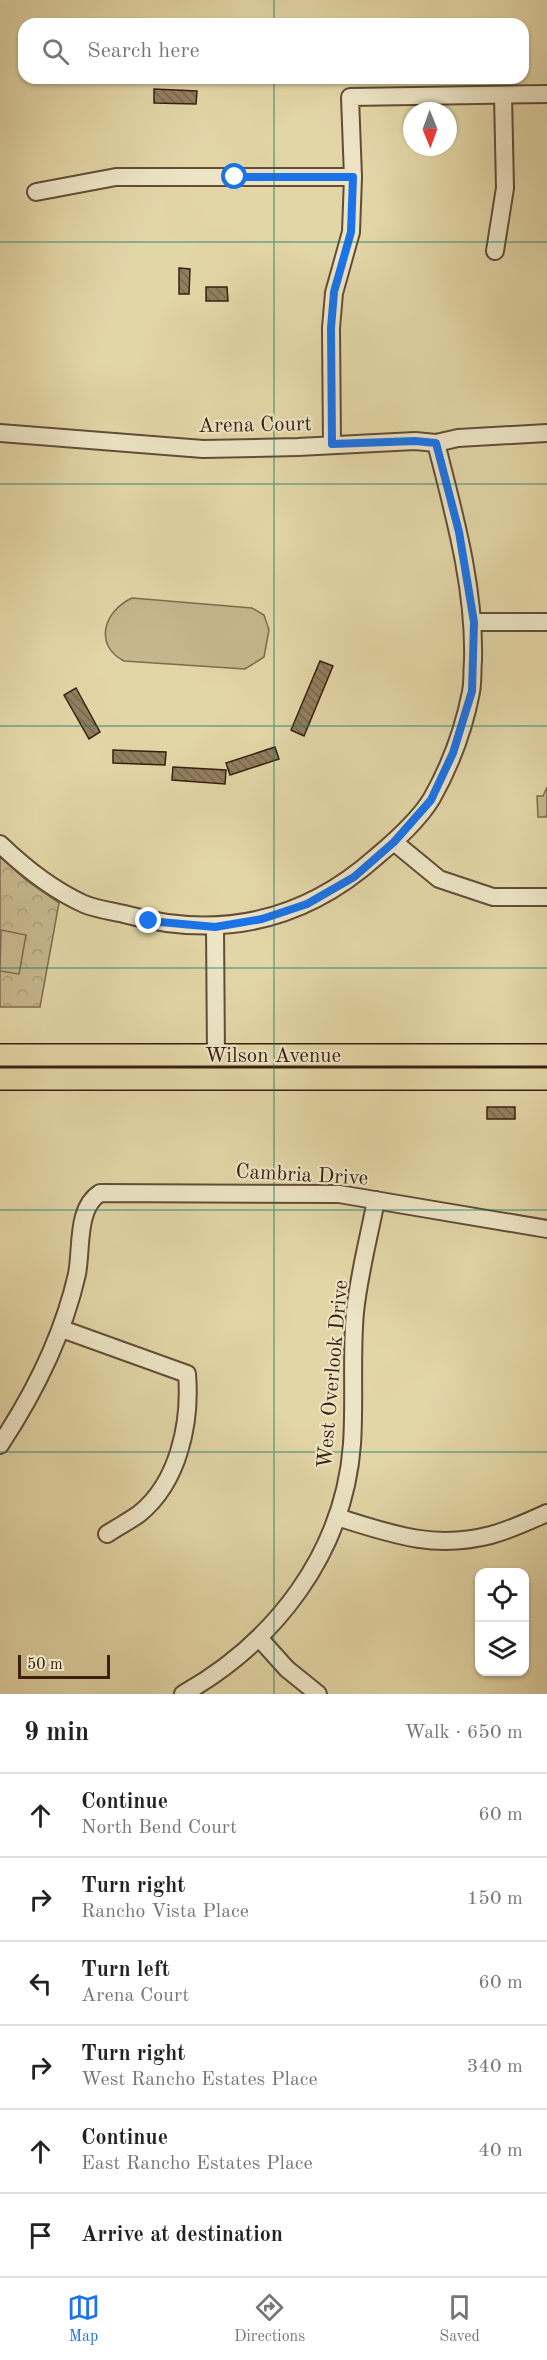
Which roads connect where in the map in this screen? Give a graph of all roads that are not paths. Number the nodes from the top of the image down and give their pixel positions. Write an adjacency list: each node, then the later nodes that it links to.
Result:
1 (547, 94): 2 (street)
2 (503, 95): 3 (street); 5 (street)
3 (353, 177): 4 (street); 9 (street)
4 (36, 192)
5 (495, 251)
6 (0, 433): 9 (street, Arena Court)
7 (547, 433): 8 (street, Arena Court)
8 (436, 443): 9 (street, Arena Court); 10 (street)
9 (332, 444)
10 (474, 622): 11 (street); 12 (street)
11 (547, 622)
12 (394, 842): 14 (street); 15 (street)
13 (0, 844): 15 (street)
14 (547, 897)
15 (215, 927): 18 (street)
16 (0, 1055): 18 (main road, Wilson Avenue)
17 (547, 1055): 18 (main road, Wilson Avenue)
18 (216, 1056)
19 (0, 1079): 20 (main road, Wilson Avenue)
20 (547, 1079)
21 (376, 1200): 22 (street, Cambria Drive); 23 (street, Cambria Drive); 26 (street, West Overlook Drive)
22 (547, 1229)
23 (62, 1329): 24 (street); 27 (street)
24 (0, 1445)
25 (547, 1514): 26 (street)
26 (338, 1517): 28 (street, West Overlook Drive)
27 (107, 1534)
28 (260, 1639): 29 (street, West Overlook Drive); 30 (street)
29 (183, 1694)
30 (318, 1694)

